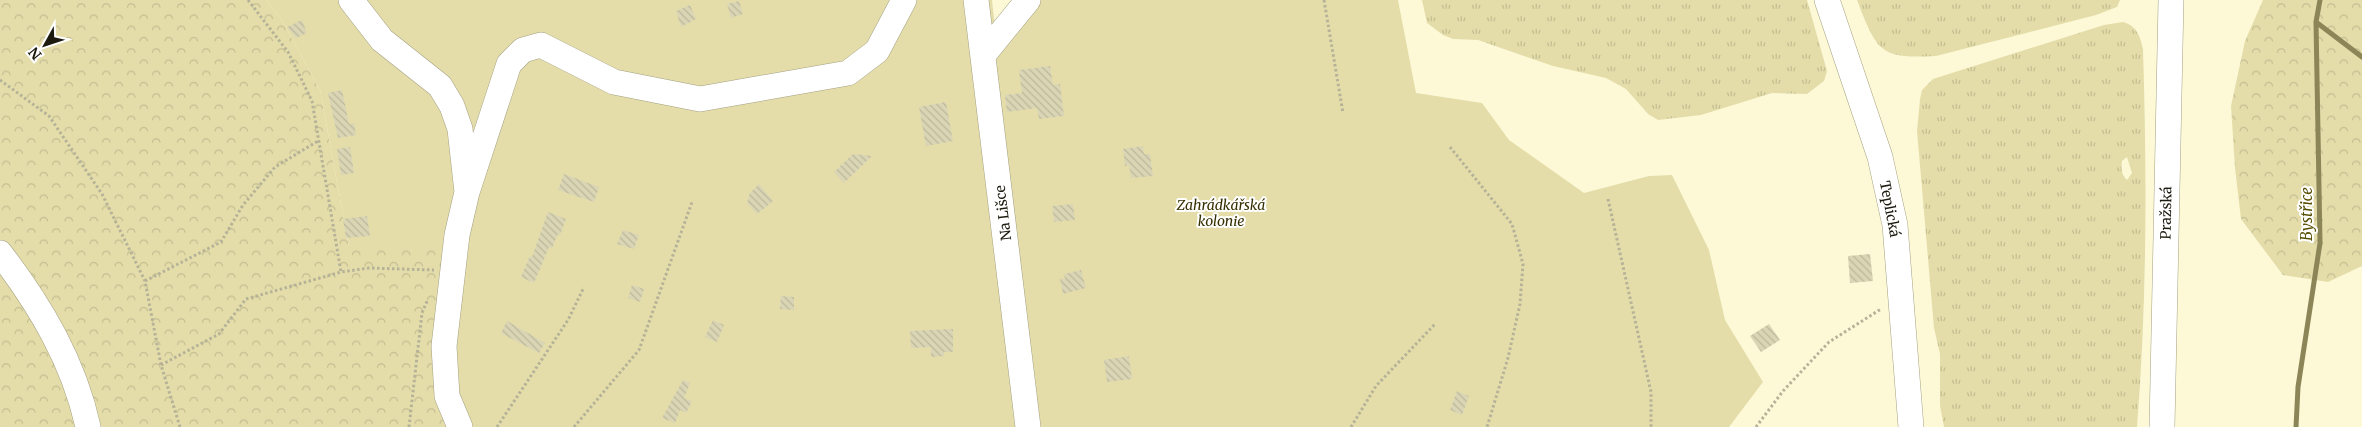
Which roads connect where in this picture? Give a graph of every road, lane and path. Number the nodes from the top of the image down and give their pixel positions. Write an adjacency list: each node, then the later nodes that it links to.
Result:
1 (248, 0): 12 (path)
2 (351, 0): 14 (street)
3 (904, 0): 14 (street)
4 (976, 0): 9 (street, Na Lišce)
5 (1028, 0): 9 (street)
6 (1324, 0): 11 (path)
7 (1827, 0): 23 (street, Teplická)
8 (2171, 0): 38 (street, Pražská)
9 (984, 54): 32 (street, Na Lišce)
10 (0, 80): 20 (path)
11 (1343, 113)
12 (318, 141): 19 (path); 20 (path)
13 (1450, 147): 34 (path)
14 (467, 192): 18 (street)
15 (1608, 200): 35 (path)
16 (692, 202): 31 (path)
17 (0, 253): 26 (street)
18 (452, 271): 19 (path); 29 (street)
19 (342, 272): 25 (path)
20 (145, 281): 25 (path)
21 (584, 287): 30 (path)
22 (429, 296): 28 (path)
23 (1902, 301): 36 (path); 37 (street, Teplická)
24 (1436, 323): 33 (path)
25 (161, 365): 27 (path)
26 (88, 427)
27 (179, 427)
28 (409, 427)
29 (460, 427)
30 (497, 427)
31 (574, 427)
32 (1028, 427)
33 (1351, 427)
34 (1487, 427)
35 (1651, 427)
36 (1756, 427)
37 (1912, 427)
38 (2162, 427)

